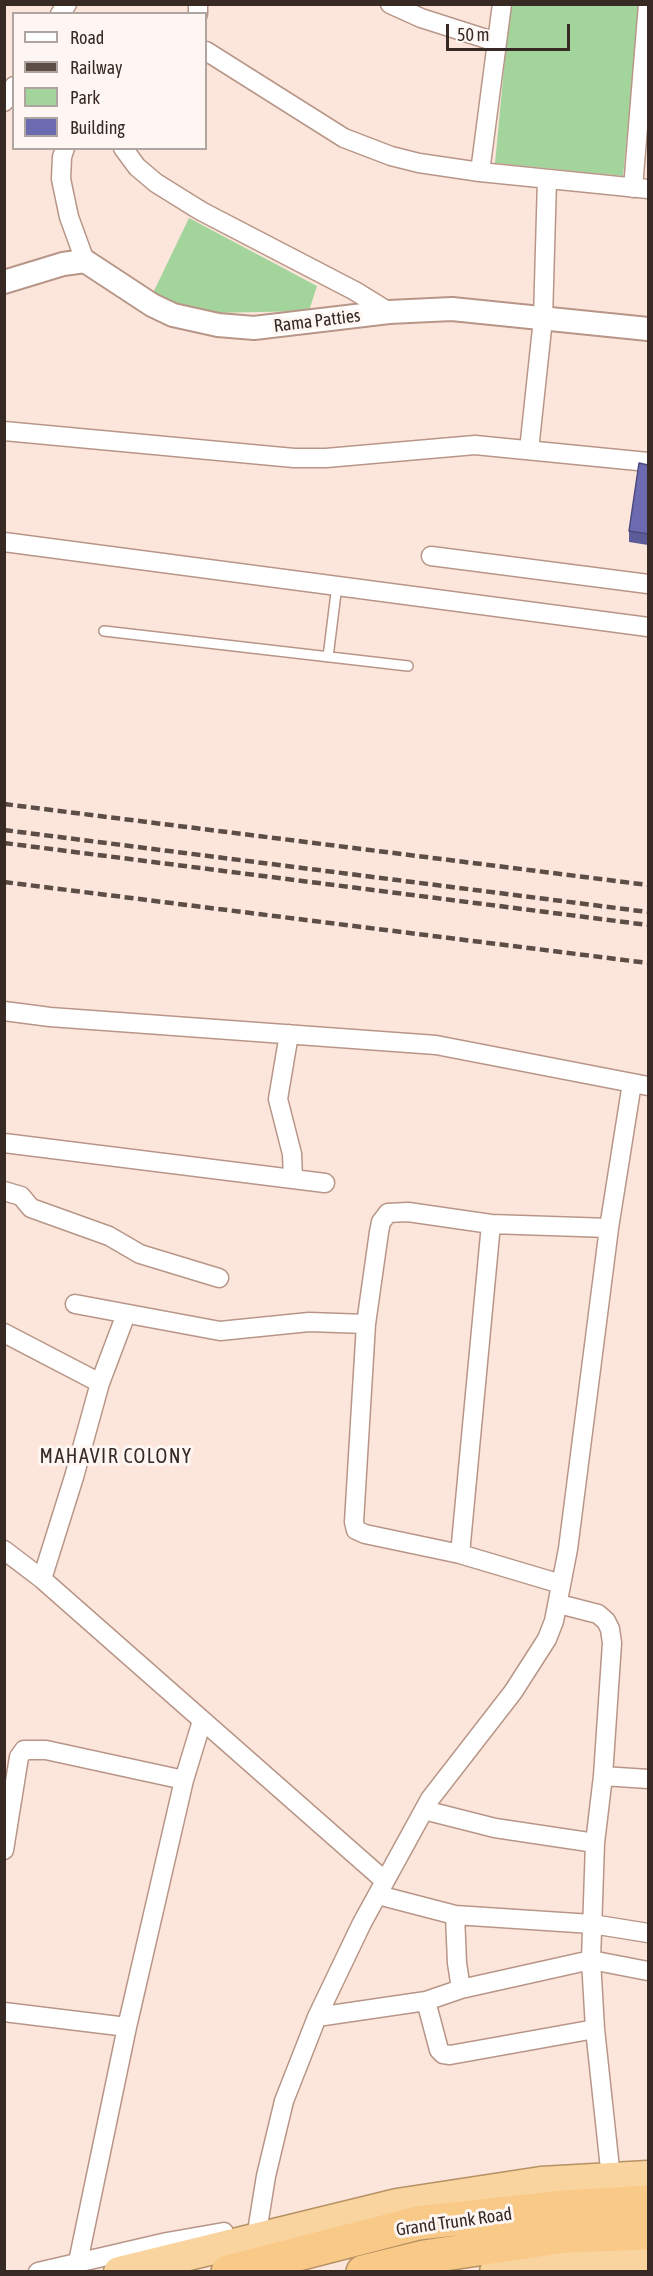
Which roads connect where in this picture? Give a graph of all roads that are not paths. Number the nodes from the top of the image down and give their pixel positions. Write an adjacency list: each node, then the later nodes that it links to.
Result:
1 (390, 4): 4 (street)
2 (502, 4): 4 (street)
3 (648, 4): 5 (street)
4 (496, 42): 11 (street)
5 (646, 50): 13 (street)
6 (207, 52): 11 (street)
7 (12, 89): 8 (street)
8 (4, 102)
9 (64, 150): 14 (street)
10 (125, 150): 16 (street)
11 (480, 172): 12 (street)
12 (547, 179): 13 (street); 17 (street)
13 (641, 188)
14 (86, 261): 15 (street); 16 (street, Rama Patties)
15 (4, 282)
16 (389, 312): 17 (street, Rama Patties)
17 (543, 319): 18 (street, Rama Patties); 20 (street)
18 (648, 329)
19 (4, 431): 20 (street)
20 (529, 450): 21 (street)
21 (648, 462)
22 (4, 542): 25 (street)
23 (431, 556): 24 (street)
24 (648, 584)
25 (337, 585): 26 (street); 28 (lane)
26 (648, 627)
27 (104, 631): 28 (lane)
28 (328, 657): 29 (lane)
29 (408, 666)
30 (4, 1011): 31 (street)
31 (289, 1034): 32 (street); 34 (street)
32 (640, 1084): 38 (street)
33 (4, 1143): 34 (street)
34 (293, 1179): 35 (street)
35 (325, 1183)
36 (4, 1191): 39 (street)
37 (491, 1224): 38 (street); 42 (street); 45 (street)
38 (609, 1228): 48 (street)
39 (219, 1278)
40 (75, 1304): 41 (street)
41 (126, 1314): 42 (street); 44 (street)
42 (366, 1324): 45 (street)
43 (4, 1333): 44 (street)
44 (100, 1383): 47 (street)
45 (460, 1554): 48 (street)
46 (6, 1556): 47 (street)
47 (42, 1579): 50 (street)
48 (561, 1584): 49 (street)
49 (559, 1604): 51 (street); 54 (street)
50 (202, 1721): 53 (street); 57 (street)
51 (603, 1776): 52 (street); 55 (street)
52 (648, 1779)
53 (184, 1780): 56 (street); 67 (street)
54 (424, 1810): 55 (street); 57 (street)
55 (595, 1843): 59 (street)
56 (4, 1850)
57 (381, 1888): 58 (street); 66 (street)
58 (455, 1915): 59 (street); 63 (street)
59 (592, 1924): 60 (street); 61 (street)
60 (648, 1933)
61 (591, 1960): 62 (street); 63 (street); 68 (street)
62 (648, 1971)
63 (461, 1989): 64 (street)
64 (426, 2001): 66 (street); 68 (street)
65 (4, 2012): 67 (street)
66 (317, 2017): 72 (street)
67 (127, 2027): 75 (street)
68 (594, 2029): 70 (street)
69 (648, 2176): 70 (highway)
70 (611, 2178): 72 (highway)
71 (648, 2202): 79 (highway, Grand Trunk Road)
72 (257, 2232): 75 (street); 78 (highway)
73 (648, 2233): 80 (highway, Grand Trunk Road)
74 (648, 2259): 76 (highway)
75 (78, 2262): 77 (street)
76 (612, 2269): 81 (highway)
77 (38, 2271)
78 (119, 2271)
79 (228, 2271)
80 (363, 2271)
81 (495, 2271)

